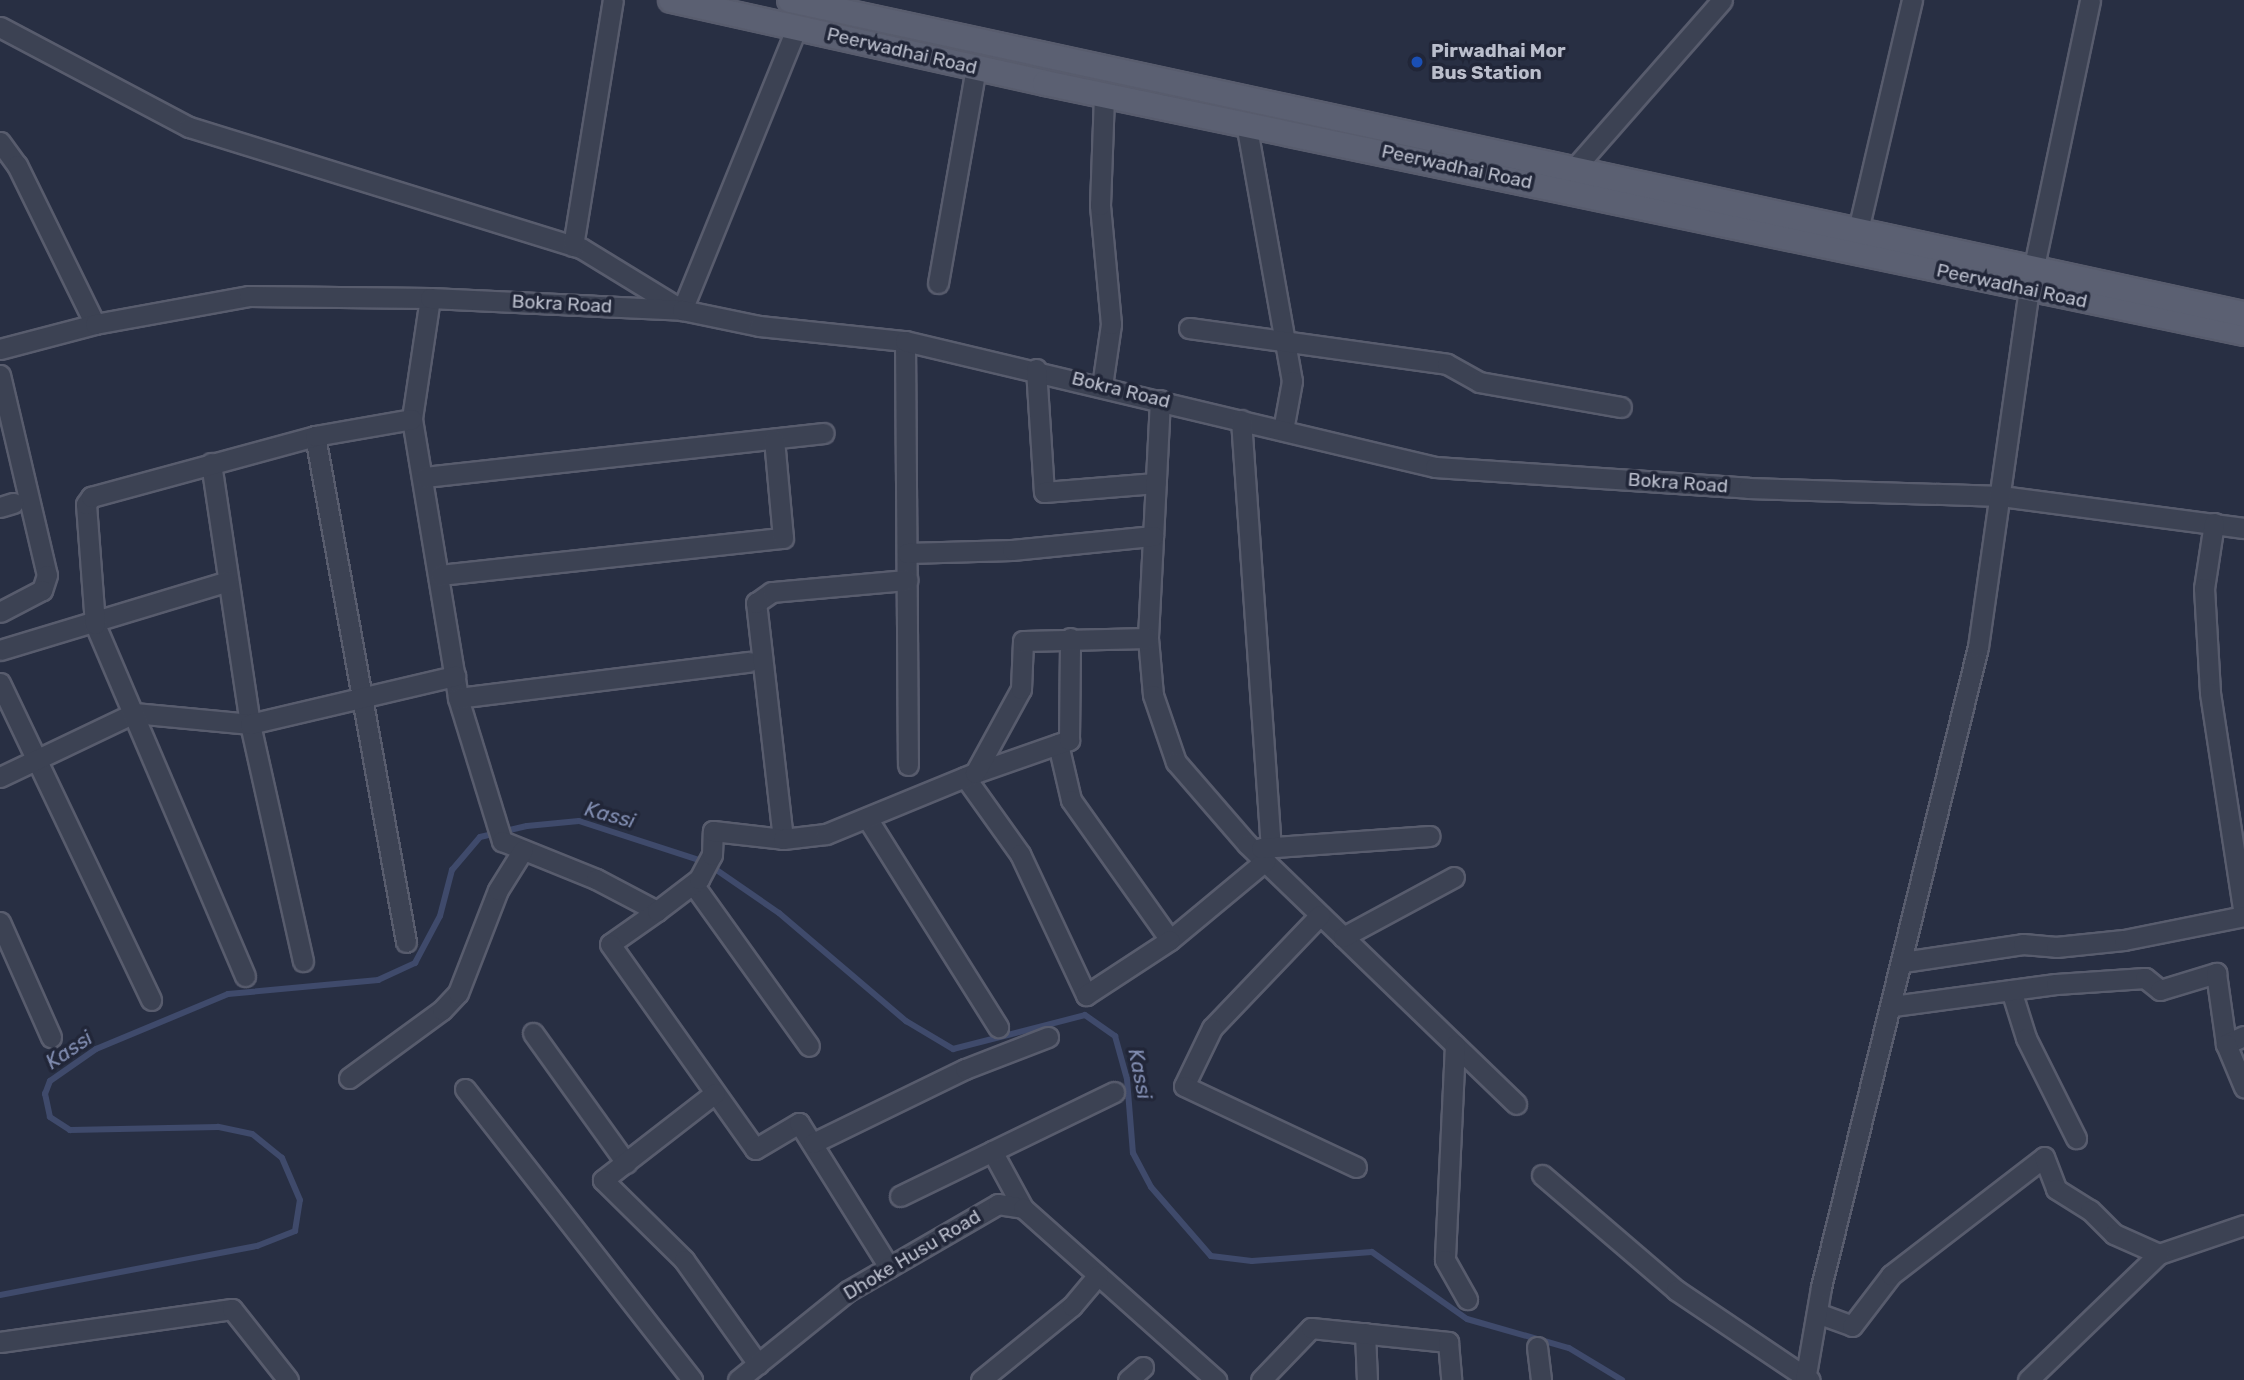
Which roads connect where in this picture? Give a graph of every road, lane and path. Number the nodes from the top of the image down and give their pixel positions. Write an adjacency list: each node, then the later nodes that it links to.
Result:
1 (613, 0): 15 (street)
2 (671, 0): 8 (main road, Peerwadhai Road)
3 (790, 0): 13 (main road)
4 (1722, 0): 13 (street)
5 (1912, 0): 14 (street)
6 (2090, 0): 16 (street)
7 (0, 27): 15 (street)
8 (797, 27): 9 (main road, Peerwadhai Road); 19 (street)
9 (976, 67): 10 (main road, Peerwadhai Road); 17 (street)
10 (1104, 95): 11 (main road, Peerwadhai Road); 29 (street)
11 (1246, 123): 14 (main road, Peerwadhai Road); 25 (street)
12 (0, 142): 21 (street)
13 (1572, 171): 14 (main road)
14 (1855, 241): 16 (main road, Peerwadhai Road)
15 (573, 246): 19 (street)
16 (2030, 280): 20 (main road); 23 (main road, Peerwadhai Road); 41 (street)
17 (938, 283)
18 (430, 298): 19 (street, Bokra Road); 21 (street, Bokra Road); 32 (street)
19 (682, 310): 24 (street, Bokra Road)
20 (2244, 314)
21 (95, 324): 26 (street, Bokra Road)
22 (1189, 328): 25 (street)
23 (2244, 333)
24 (905, 341): 27 (street, Bokra Road); 45 (street)
25 (1285, 341): 31 (street); 34 (street)
26 (0, 349)
27 (1036, 369): 29 (street, Bokra Road); 40 (street)
28 (0, 374): 49 (street)
29 (1102, 386): 30 (street, Bokra Road)
30 (1160, 400): 33 (street, Bokra Road); 40 (street)
31 (1621, 408)
32 (412, 419): 36 (street); 39 (street)
33 (1241, 419): 34 (street, Bokra Road); 70 (street)
34 (1283, 430): 41 (street, Bokra Road)
35 (824, 433): 37 (street)
36 (315, 436): 38 (street); 57 (street)
37 (774, 439): 39 (street); 46 (street)
38 (211, 463): 48 (street); 50 (street)
39 (425, 477): 46 (street)
40 (1156, 483): 44 (street)
41 (2001, 496): 42 (street, Bokra Road); 81 (street)
42 (2214, 523): 43 (street, Bokra Road); 75 (street)
43 (2244, 528)
44 (1153, 536): 45 (street); 52 (street)
45 (907, 553): 47 (street)
46 (440, 575): 55 (street)
47 (907, 580): 63 (street); 68 (street)
48 (228, 581): 50 (street); 60 (street)
49 (0, 612)
50 (95, 624): 53 (street); 59 (street)
51 (1070, 638): 52 (street); 61 (street); 64 (street)
52 (1148, 638): 70 (street)
53 (0, 650)
54 (749, 662): 58 (street)
55 (455, 676): 57 (street); 58 (street)
56 (0, 683): 62 (street)
57 (362, 694): 60 (street); 79 (street)
58 (458, 698): 69 (street)
59 (134, 713): 60 (street); 62 (street); 82 (street)
60 (250, 724): 80 (street)
61 (1058, 744): 64 (street); 78 (street)
62 (36, 758): 65 (street); 84 (street)
63 (908, 765)
64 (970, 775): 66 (street); 78 (street)
65 (0, 777)
66 (867, 818): 68 (street); 86 (street)
67 (1430, 836): 70 (street)
68 (783, 839): 72 (street)
69 (523, 850): 73 (street); 94 (street)
70 (1263, 852): 74 (street); 78 (street)
71 (1454, 877): 77 (street)
72 (693, 884): 73 (street); 93 (street)
73 (657, 911): 98 (street)
74 (1320, 915): 77 (street); 104 (street)
75 (2244, 916): 81 (street)
76 (0, 922): 89 (street)
77 (1343, 937): 92 (street)
78 (1170, 940)
79 (407, 942)
80 (303, 961)
81 (1903, 962): 85 (street)
82 (245, 976)
83 (2011, 990): 85 (street); 91 (street); 100 (street)
84 (151, 1000)
85 (1892, 1006): 113 (street)
86 (998, 1027)
87 (534, 1032): 103 (street)
88 (2244, 1036): 91 (street)
89 (51, 1037)
90 (1048, 1037): 101 (street)
91 (2226, 1044): 95 (street)
92 (1455, 1045): 99 (street); 112 (street)
93 (809, 1046)
94 (349, 1077)
95 (2244, 1087)
96 (465, 1089): 121 (street)
97 (1114, 1092): 102 (street)
98 (715, 1093): 101 (street); 103 (street)
99 (1516, 1104)
100 (2076, 1138)
101 (813, 1143): 110 (street)
102 (992, 1151): 106 (street); 107 (street)
103 (626, 1163): 117 (street)
104 (1356, 1167)
105 (1542, 1175): 119 (street)
106 (900, 1196)
107 (1023, 1208): 110 (street, Dhoke Husu Road); 111 (street)
108 (2244, 1225): 109 (street)
109 (2159, 1254): 113 (street); 130 (street)
110 (889, 1267): 117 (street, Dhoke Husu Road)
111 (1098, 1275): 123 (street); 125 (street)
112 (1466, 1299)
113 (1817, 1313): 119 (street)
114 (1365, 1334): 126 (street); 127 (street); 128 (street)
115 (0, 1342): 120 (street)
116 (1537, 1347): 129 (street)
117 (758, 1364): 122 (street, Dhoke Husu Road)
118 (1143, 1367): 124 (street)
119 (1807, 1379)
120 (288, 1380)
121 (692, 1380)
122 (738, 1380)
123 (981, 1380)
124 (1128, 1380)
125 (1216, 1380)
126 (1261, 1380)
127 (1367, 1380)
128 (1451, 1380)
129 (1541, 1380)
130 (2028, 1380)

